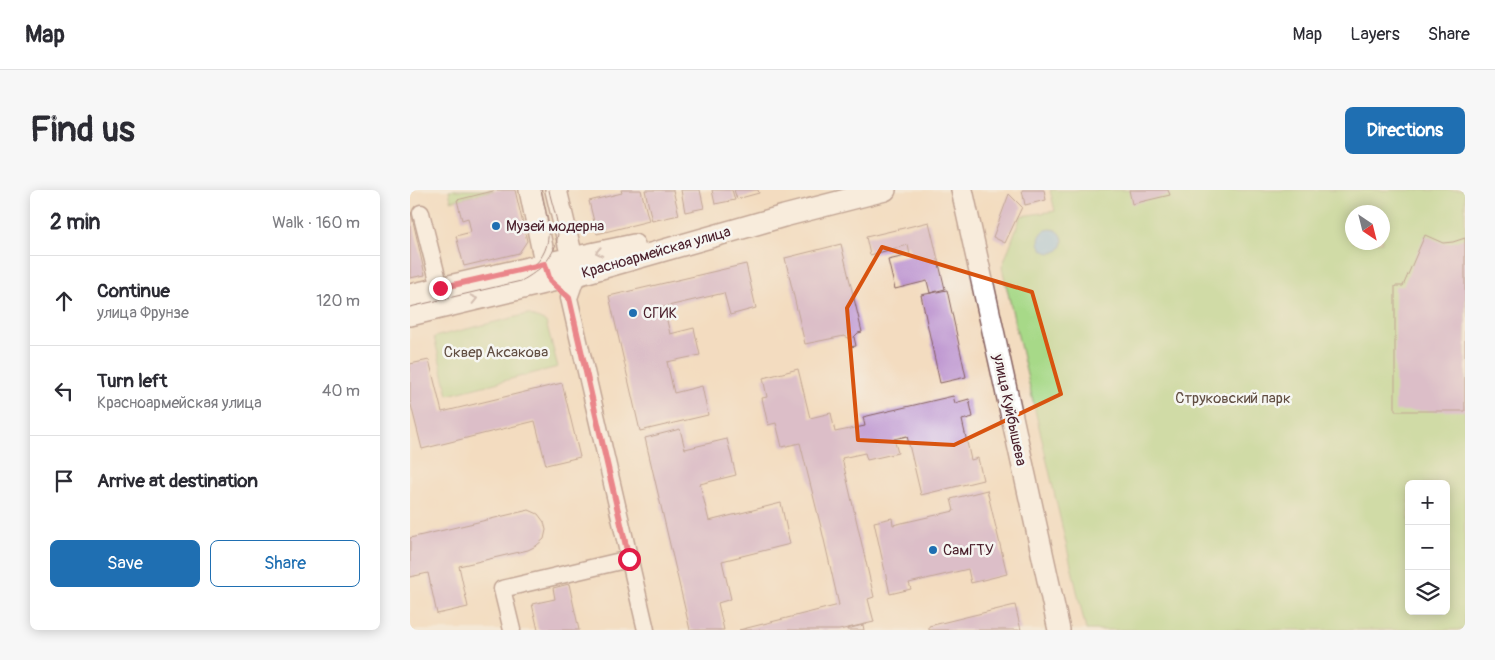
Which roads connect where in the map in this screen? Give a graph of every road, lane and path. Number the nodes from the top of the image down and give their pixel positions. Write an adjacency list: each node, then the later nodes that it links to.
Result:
1 (530, 190): 7 (main road)
2 (556, 190): 6 (main road)
3 (884, 190): 6 (main road, Красноармейская улица)
4 (962, 190): 15 (main road, улица Куйбышева)
5 (421, 212): 8 (street)
6 (574, 266): 7 (main road, Красноармейская улица); 10 (street)
7 (548, 272): 8 (main road); 10 (street); 11 (main road, one-way to 7)
8 (440, 288): 9 (main road)
9 (410, 295)
10 (569, 298): 12 (street)
11 (410, 314)
12 (629, 559): 13 (street); 14 (street)
13 (512, 630)
14 (646, 630)
15 (1059, 630)

